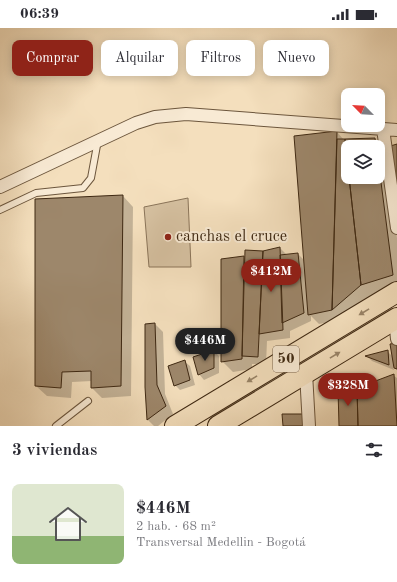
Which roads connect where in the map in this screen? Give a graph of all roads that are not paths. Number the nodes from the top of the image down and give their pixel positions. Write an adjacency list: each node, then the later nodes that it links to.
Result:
1 (341, 127): 5 (street)
2 (385, 128): 3 (street)
3 (397, 130)
4 (384, 132): 8 (street)
5 (98, 140): 6 (street); 7 (lane)
6 (0, 187)
7 (0, 210)
8 (397, 228)
9 (397, 292): 15 (highway, 50, one-way to 15)
10 (396, 319): 11 (street); 12 (highway, 50, one-way to 10)
11 (397, 339)
12 (306, 373): 16 (highway, 50); 17 (street)
13 (88, 401): 14 (lane)
14 (56, 426)
15 (175, 426)
16 (218, 426)
17 (309, 426)

